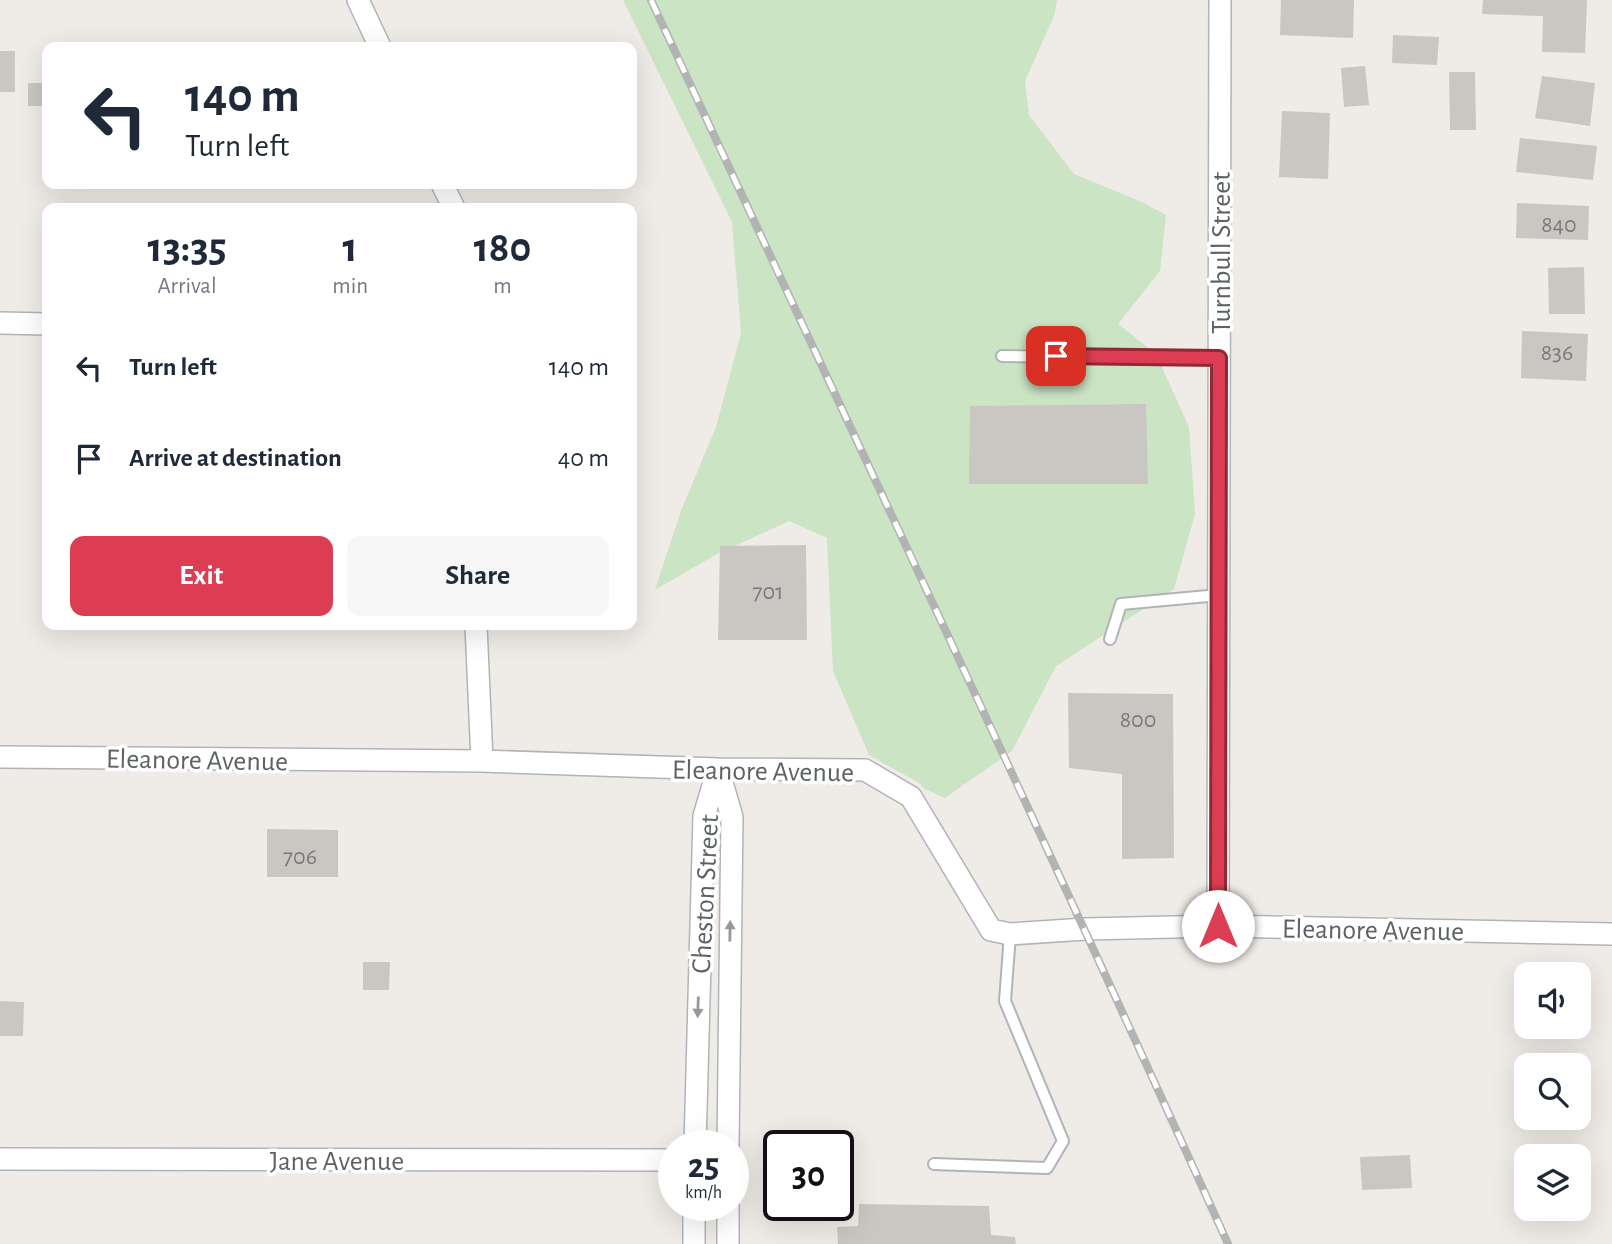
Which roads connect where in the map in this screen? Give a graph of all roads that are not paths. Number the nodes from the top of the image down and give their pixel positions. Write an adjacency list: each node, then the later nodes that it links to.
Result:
1 (358, 0): 3 (street)
2 (1220, 0): 7 (street, Turnbull Street)
3 (378, 42)
4 (0, 323): 5 (street)
5 (42, 324)
6 (1002, 356): 7 (lane)
7 (1219, 358): 8 (street, Turnbull Street)
8 (1219, 595): 10 (lane); 14 (street, Turnbull Street)
9 (476, 630): 12 (street)
10 (1110, 639)
11 (0, 757): 12 (street, Eleanore Avenue)
12 (482, 761): 13 (street, Eleanore Avenue)
13 (718, 769): 15 (street, Eleanore Avenue); 17 (street, Cheston Street, one-way to 17); 18 (street, Cheston Street, one-way to 13)
14 (1218, 926): 15 (street, Eleanore Avenue); 16 (street, Eleanore Avenue)
15 (1010, 934): 21 (lane)
16 (1612, 934)
17 (695, 1130)
18 (727, 1130)
19 (0, 1159): 20 (street, Jane Avenue)
20 (658, 1160)
21 (934, 1164)
22 (694, 1221): 24 (street)
23 (728, 1221): 25 (street)
24 (694, 1244)
25 (728, 1244)

